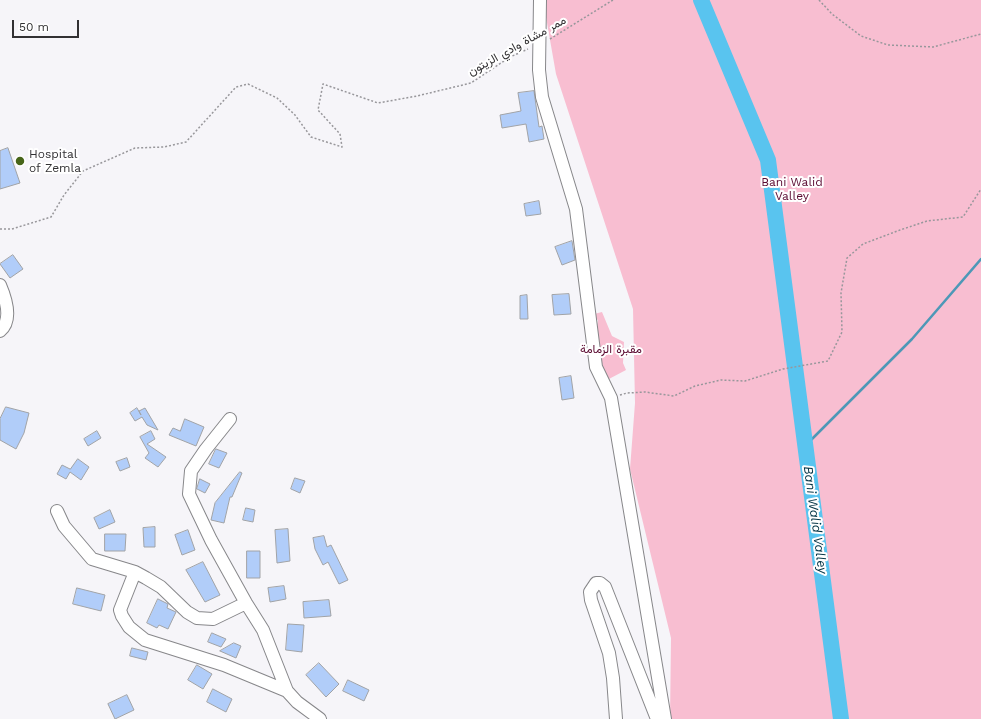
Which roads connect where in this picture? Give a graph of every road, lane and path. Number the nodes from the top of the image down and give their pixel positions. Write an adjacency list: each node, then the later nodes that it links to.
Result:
1 (540, 0): 5 (street)
2 (613, 0): 5 (path, ممر مشاة وادي الزيتون)
3 (819, 0): 4 (path)
4 (981, 34)
5 (540, 43): 7 (path, ممر مشاة وادي الزيتون); 10 (street)
6 (981, 189): 10 (path)
7 (0, 229)
8 (0, 285): 9 (street)
9 (0, 331)
10 (611, 398): 19 (street)
11 (230, 419): 14 (street)
12 (57, 511): 13 (street)
13 (135, 572): 14 (street); 15 (street)
14 (246, 603): 15 (street)
15 (287, 690): 16 (street)
16 (320, 719)
17 (616, 719): 18 (street)
18 (656, 719)
19 (665, 719)

